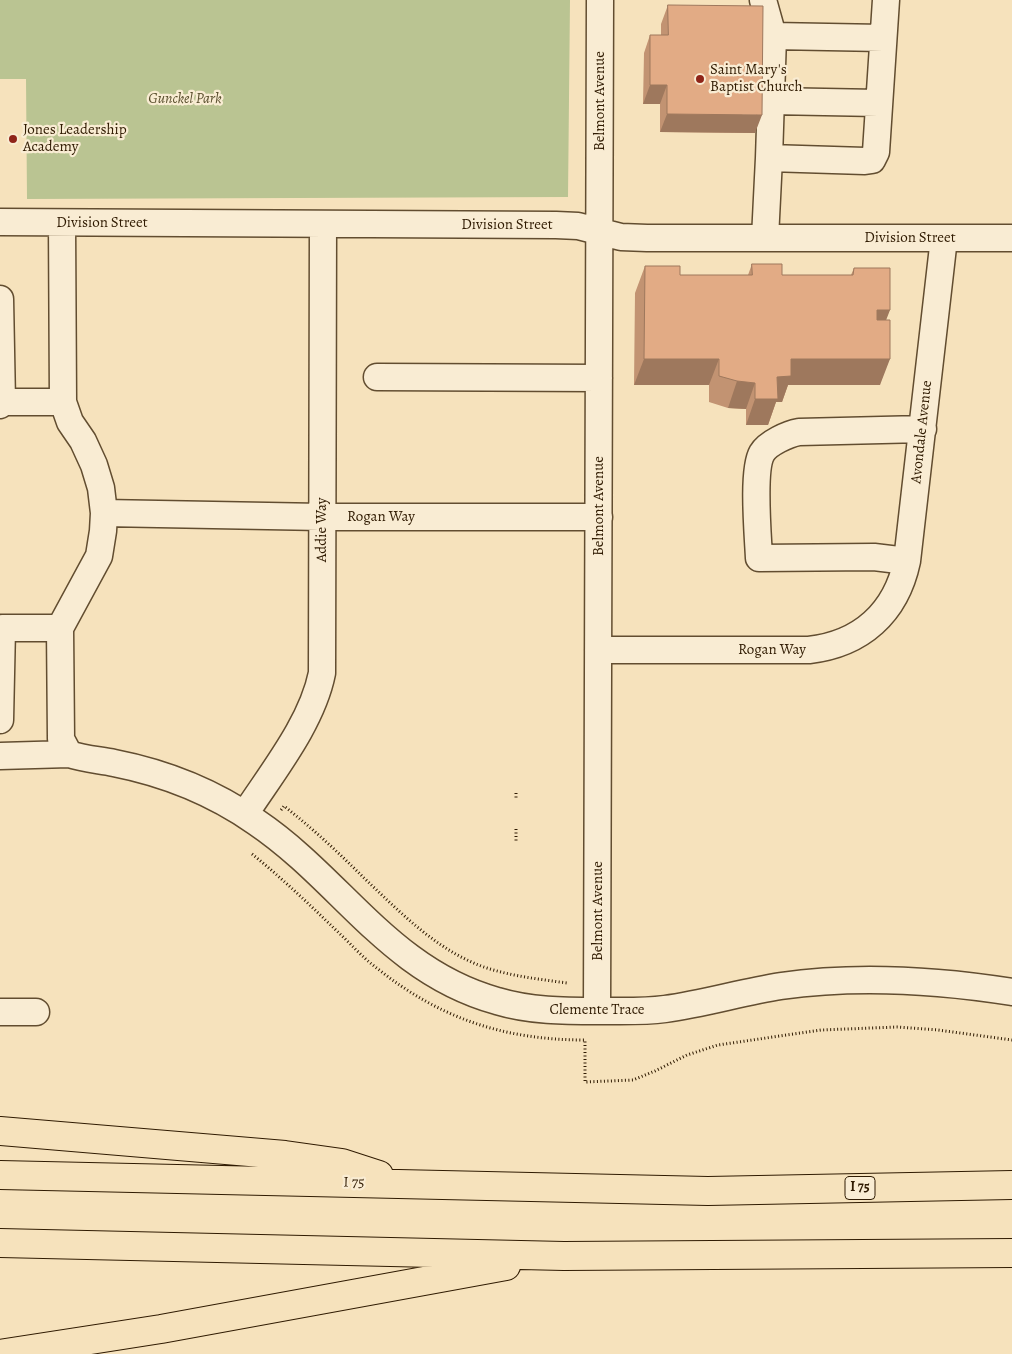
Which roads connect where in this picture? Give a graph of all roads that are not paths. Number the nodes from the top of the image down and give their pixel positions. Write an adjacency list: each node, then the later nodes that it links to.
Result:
1 (600, 0): 12 (street, Belmont Avenue)
2 (763, 0): 4 (street)
3 (886, 0): 5 (street)
4 (773, 36): 5 (street); 6 (street)
5 (884, 38): 7 (street)
6 (771, 101): 7 (street); 8 (street)
7 (878, 103): 8 (street)
8 (768, 158): 13 (street)
9 (0, 222): 10 (street, Division Street)
10 (62, 223): 11 (street, Division Street); 19 (street)
11 (323, 224): 12 (street, Division Street); 23 (street, Addie Way)
12 (600, 232): 13 (street, Division Street); 18 (street, Belmont Avenue)
13 (765, 238): 14 (street, Division Street)
14 (944, 238): 15 (street, Division Street); 21 (street, Avondale Avenue)
15 (1012, 238)
16 (0, 299): 20 (street)
17 (377, 377): 18 (street)
18 (599, 378): 24 (street, Belmont Avenue)
19 (63, 402): 20 (street); 22 (street)
20 (1, 404)
21 (922, 429): 25 (street, Avondale Avenue); 25 (street)
22 (104, 513): 23 (street, Rogan Way); 28 (street)
23 (322, 517): 24 (street, Rogan Way); 33 (street, Addie Way)
24 (599, 517): 29 (street, Belmont Avenue)
25 (907, 561): 26 (street, Avondale Avenue)
26 (878, 619): 29 (street, Rogan Way)
27 (1, 626): 28 (street); 30 (street)
28 (60, 628): 31 (street)
29 (598, 650): 35 (street, Belmont Avenue)
30 (0, 720)
31 (69, 754): 32 (street, Clemente Trace); 33 (street, Clemente Trace)
32 (0, 756)
33 (245, 814): 35 (street, Clemente Trace)
34 (1012, 992): 35 (street, Clemente Trace)
35 (597, 1011)
36 (0, 1012): 37 (street)
37 (36, 1012)
38 (0, 1131): 40 (highway)
39 (0, 1175): 40 (highway, I 75)
40 (410, 1184): 41 (highway, I 75 / I 75)
41 (1012, 1185)
42 (0, 1243): 44 (highway)
43 (1012, 1253): 44 (highway)
44 (564, 1256): 45 (highway)
45 (0, 1354)

